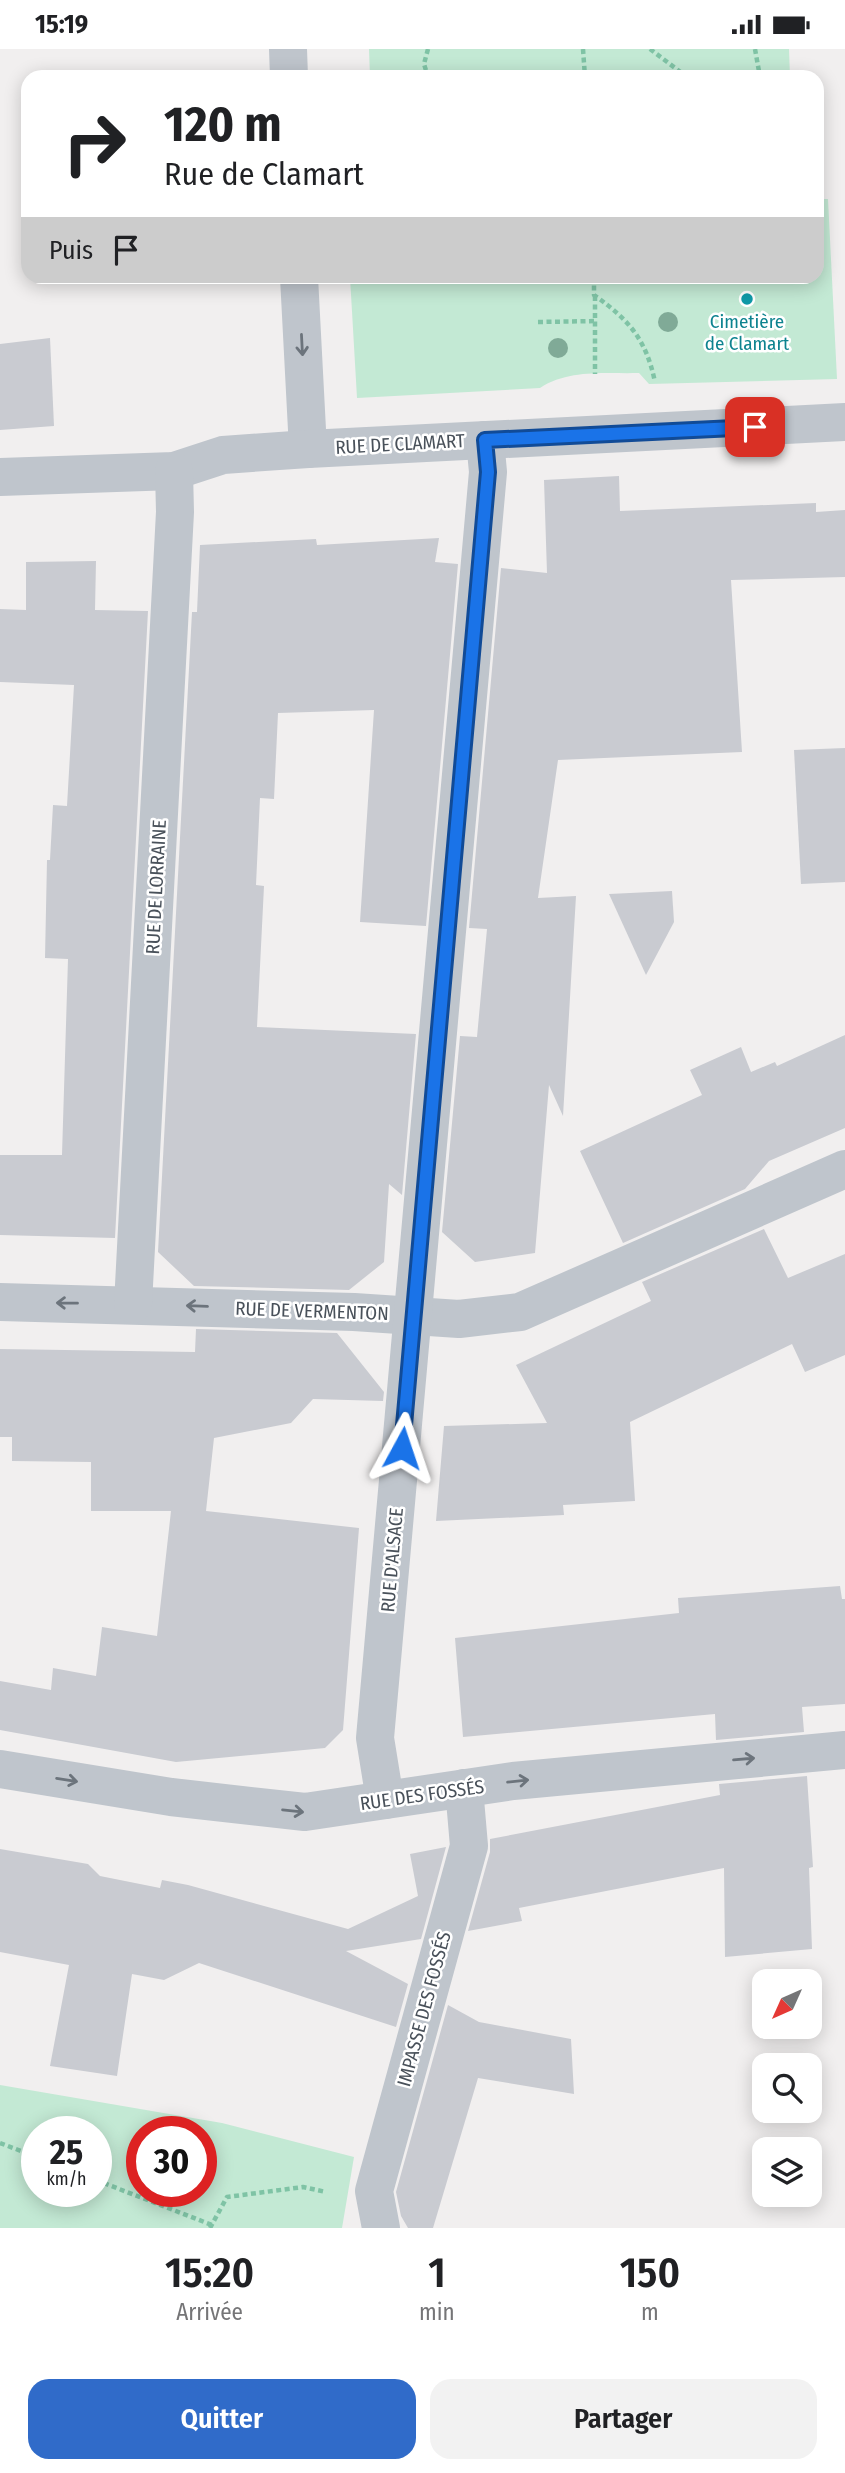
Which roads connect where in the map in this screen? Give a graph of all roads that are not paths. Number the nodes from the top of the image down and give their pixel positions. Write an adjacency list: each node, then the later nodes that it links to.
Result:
1 (288, 49): 2 (street)
2 (289, 70)
3 (299, 284): 6 (street, one-way to 6)
4 (845, 422): 5 (street, RUE DE CLAMART)
5 (485, 440): 6 (street, RUE DE CLAMART); 12 (street, RUE D'ALSACE)
6 (308, 449): 7 (street, RUE DE CLAMART)
7 (174, 471): 8 (street, RUE DE CLAMART); 11 (street, RUE DE LORRAINE)
8 (0, 477)
9 (845, 1169): 12 (street, RUE DE VERMENTON)
10 (0, 1302): 11 (street, RUE DE VERMENTON, one-way to 10)
11 (133, 1304): 12 (street, RUE DE VERMENTON, one-way to 11)
12 (412, 1315): 16 (street, RUE D'ALSACE)
13 (845, 1750): 15 (street, RUE DES FOSSÉS, one-way to 13)
14 (0, 1769): 16 (street, RUE DES FOSSÉS, one-way to 16)
15 (464, 1788): 16 (street, RUE DES FOSSÉS); 17 (street, IMPASSE DES FOSSÉS)
16 (386, 1800)
17 (381, 2228)

